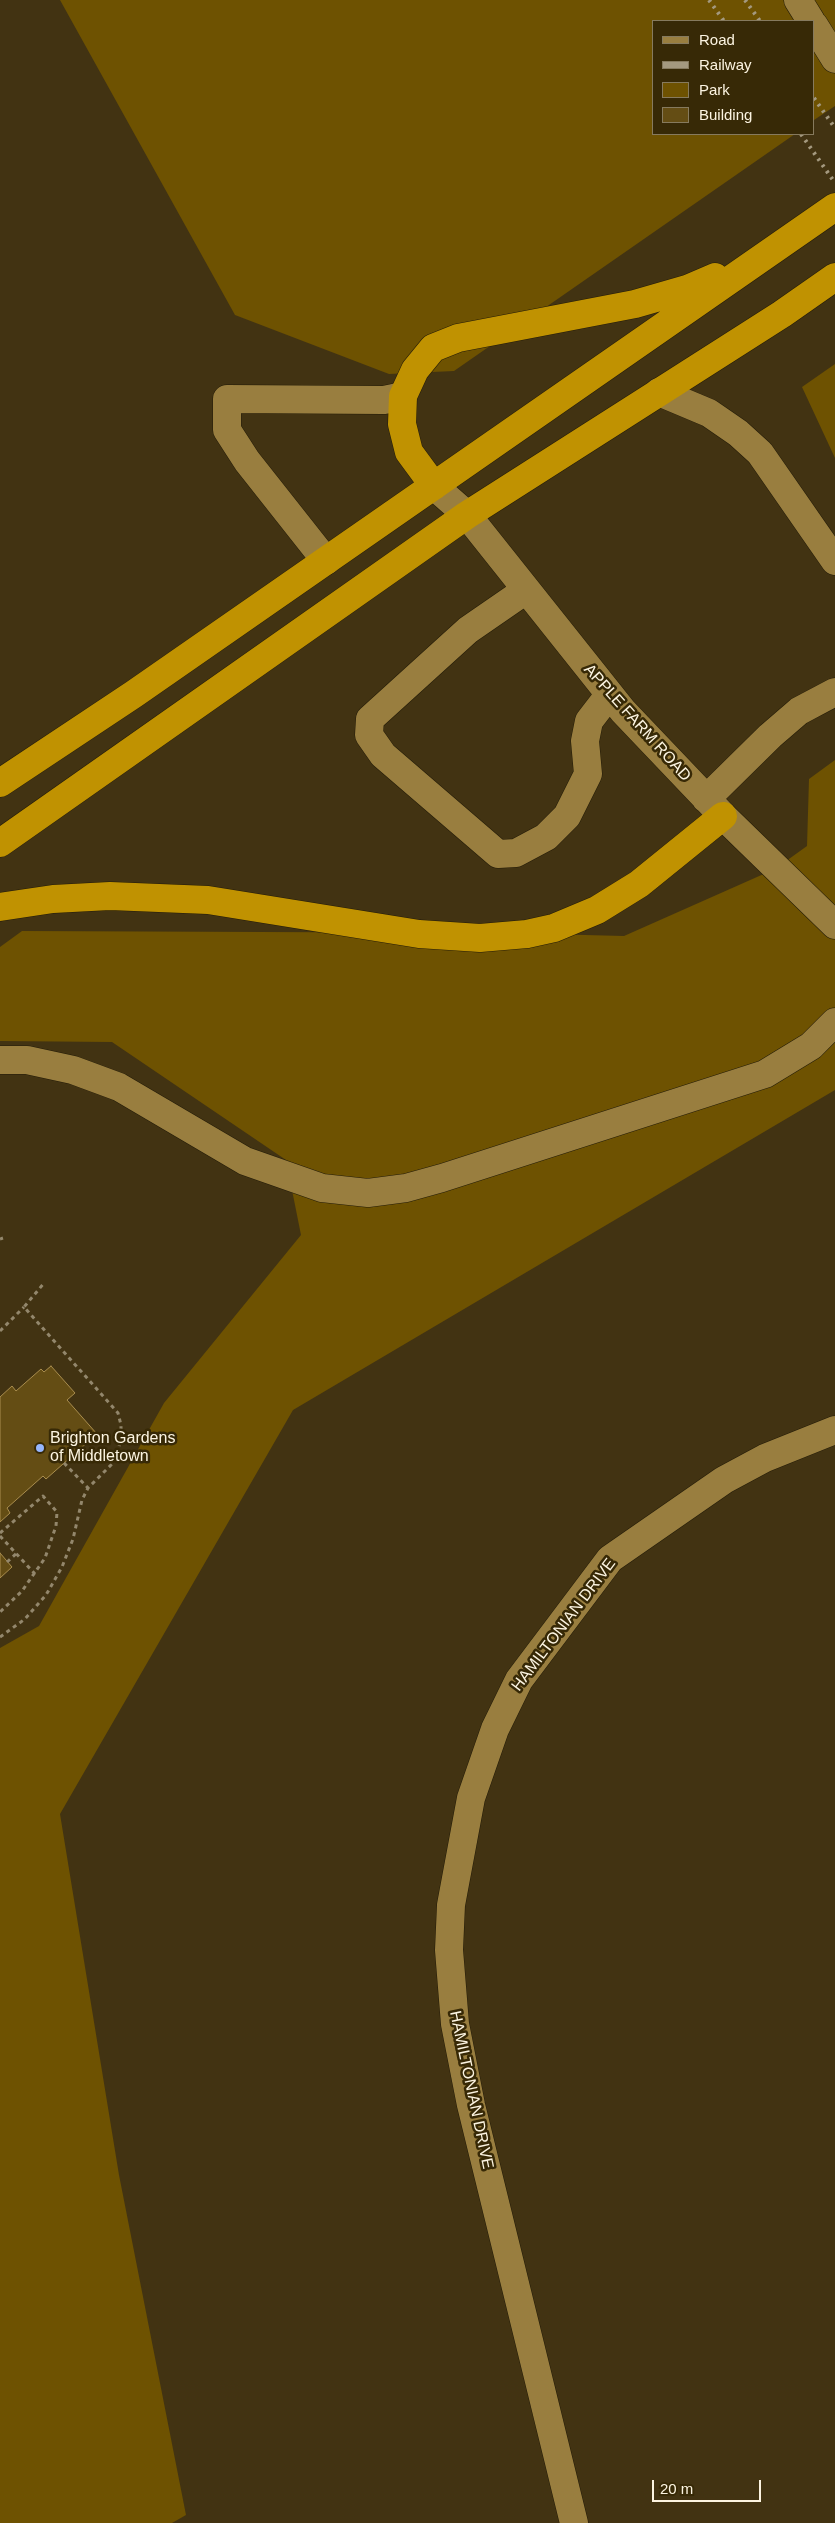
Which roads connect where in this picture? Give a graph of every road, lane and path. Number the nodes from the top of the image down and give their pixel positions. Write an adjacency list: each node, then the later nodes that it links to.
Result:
1 (798, 0): 2 (street)
2 (810, 20)
3 (815, 28): 4 (street)
4 (835, 59)
5 (835, 207): 6 (highway)
6 (767, 254): 9 (highway); 10 (highway)
7 (835, 277): 8 (highway)
8 (658, 392): 11 (highway); 13 (street)
9 (403, 396): 10 (highway); 12 (street)
10 (434, 486): 11 (street, APPLE FARM ROAD); 12 (highway)
11 (467, 515): 14 (street, APPLE FARM ROAD); 19 (highway)
12 (326, 561): 17 (highway)
13 (835, 561)
14 (526, 590): 16 (street, APPLE FARM ROAD); 16 (street)
15 (835, 692): 18 (street)
16 (609, 695): 18 (street, APPLE FARM ROAD)
17 (0, 784)
18 (714, 808): 20 (highway); 21 (street, APPLE FARM ROAD)
19 (0, 843)
20 (0, 907)
21 (835, 925)
22 (835, 1022): 23 (street)
23 (0, 1060)
24 (45, 1282): 25 (path)
25 (24, 1308): 26 (path); 29 (path)
26 (0, 1331)
27 (835, 1430): 36 (street, HAMILTONIAN DRIVE)
28 (64, 1463): 29 (path)
29 (88, 1488): 35 (path)
30 (0, 1534): 31 (path); 33 (path)
31 (17, 1554): 32 (path); 33 (path)
32 (7, 1562)
33 (35, 1574): 34 (path)
34 (0, 1612)
35 (0, 1637)
36 (574, 2523)

